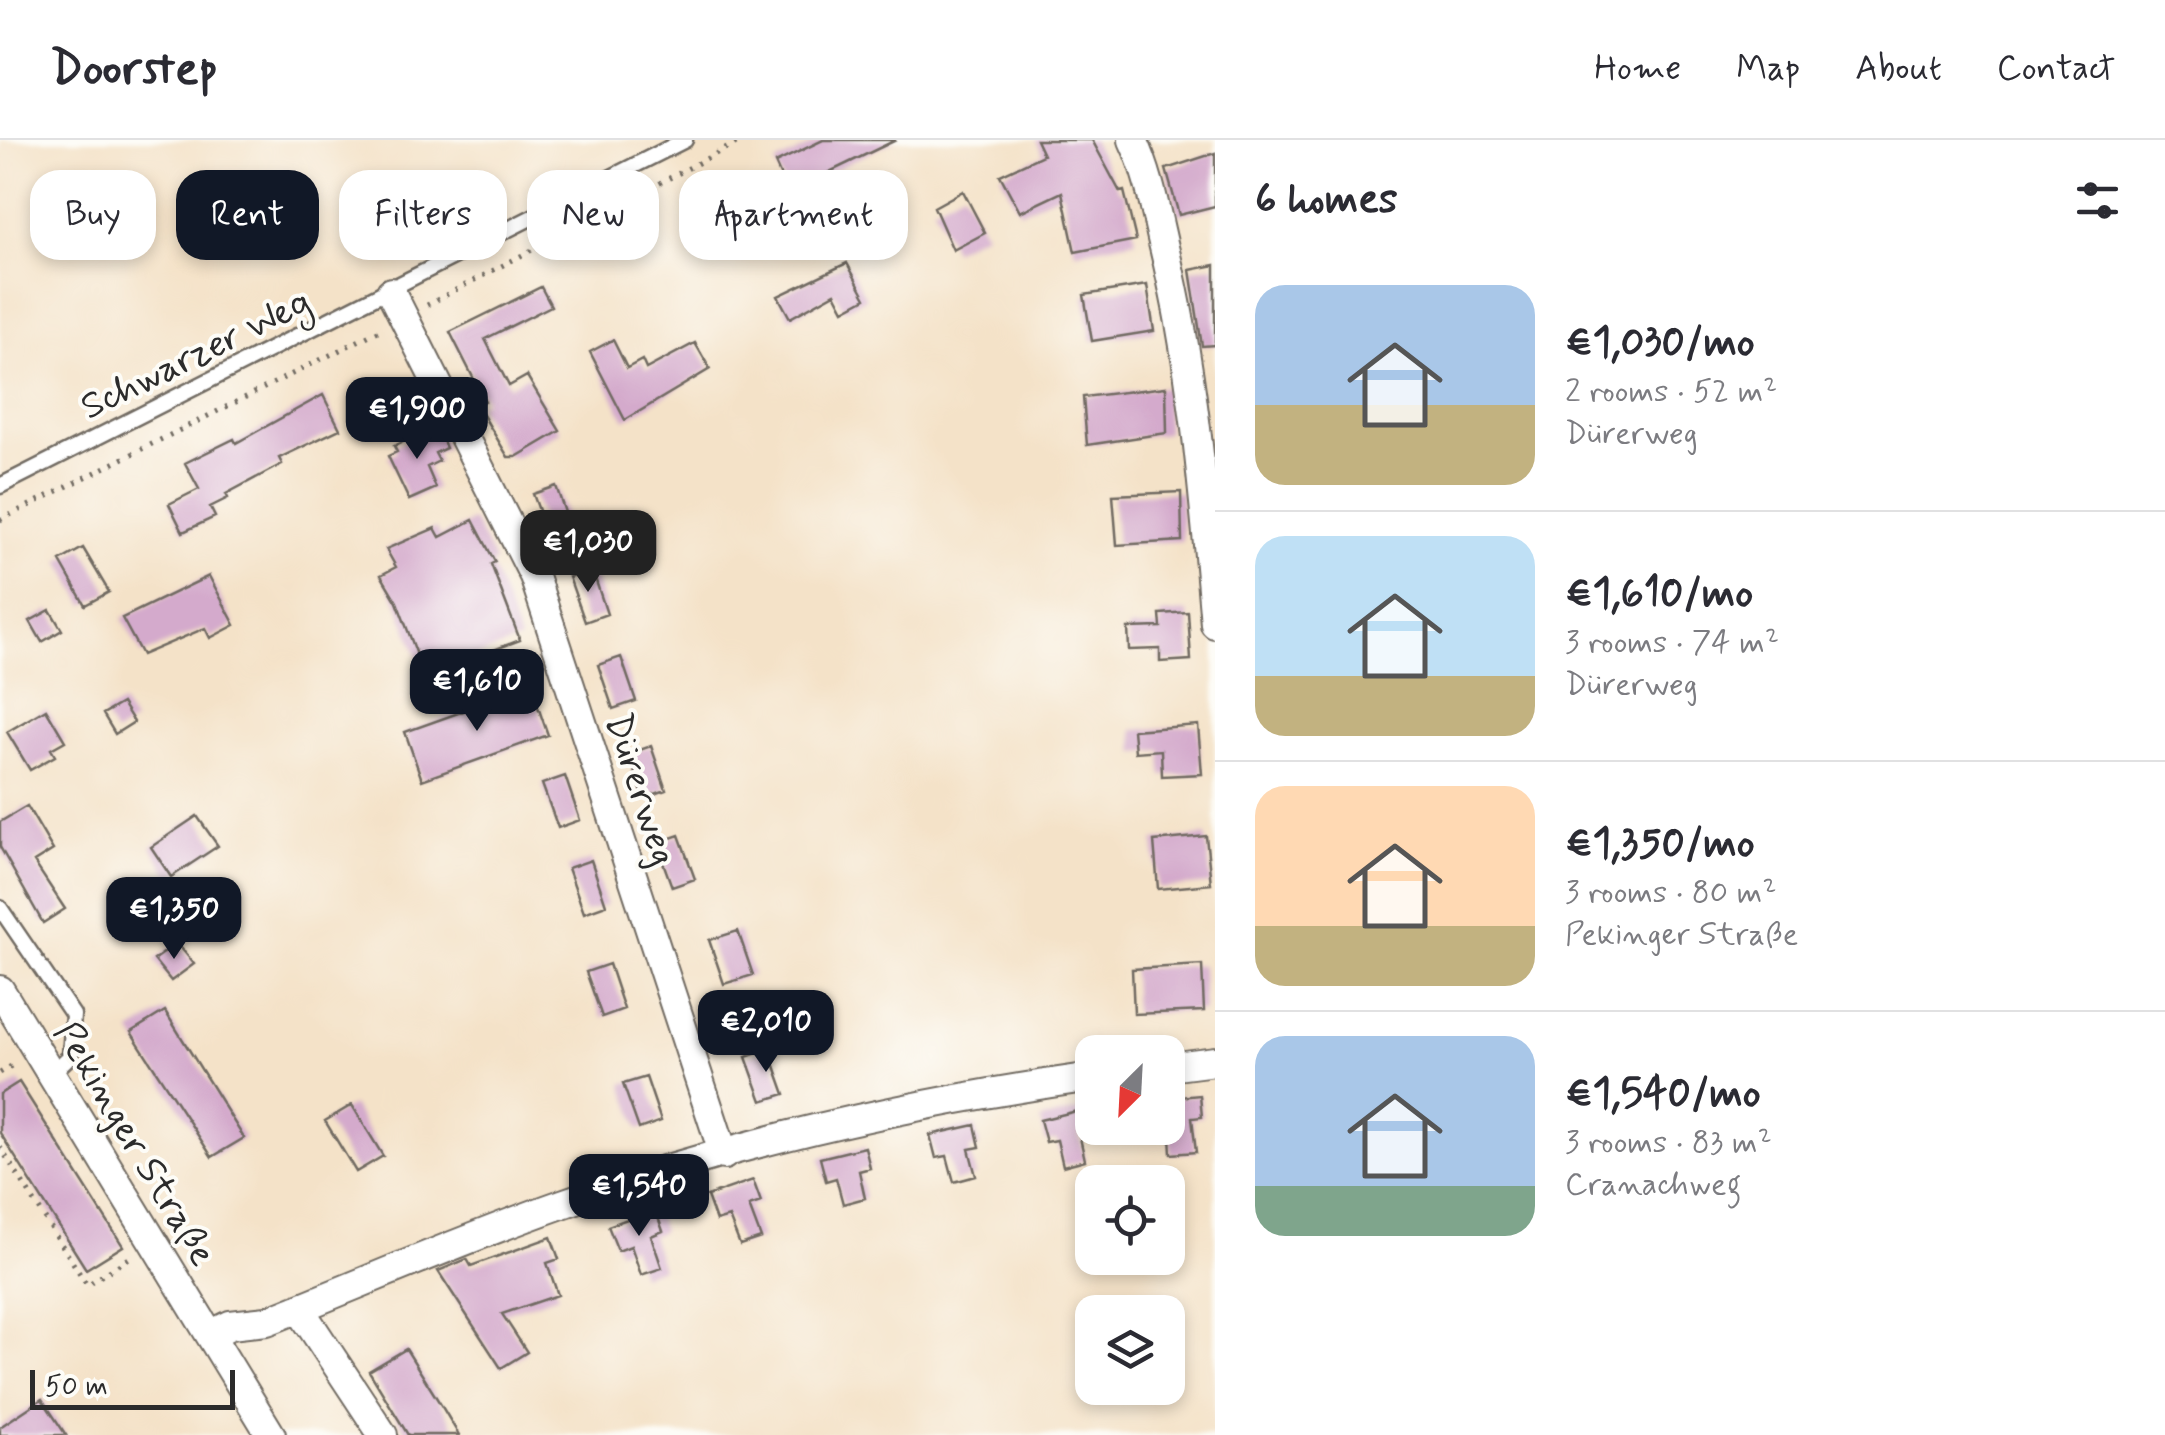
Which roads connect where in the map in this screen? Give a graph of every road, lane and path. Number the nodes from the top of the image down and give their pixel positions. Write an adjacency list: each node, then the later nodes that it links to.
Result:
1 (685, 140): 4 (lane, Schwarzer Weg)
2 (742, 140): 4 (path)
3 (1132, 140): 7 (street)
4 (397, 304): 5 (lane, Schwarzer Weg); 6 (path); 15 (street, Dürerweg)
5 (0, 486)
6 (0, 520)
7 (1215, 624)
8 (0, 908): 12 (lane)
9 (0, 990): 12 (street, Pekinger Straße)
10 (1215, 1061): 11 (street)
11 (1185, 1065)
12 (51, 1074): 18 (street, Pekinger Straße)
13 (1075, 1081): 15 (street)
14 (0, 1147): 16 (path)
15 (724, 1155): 17 (street)
16 (128, 1258)
17 (299, 1308): 18 (street); 20 (street)
18 (210, 1335): 19 (street, Pekinger Straße)
19 (270, 1435)
20 (383, 1435)

